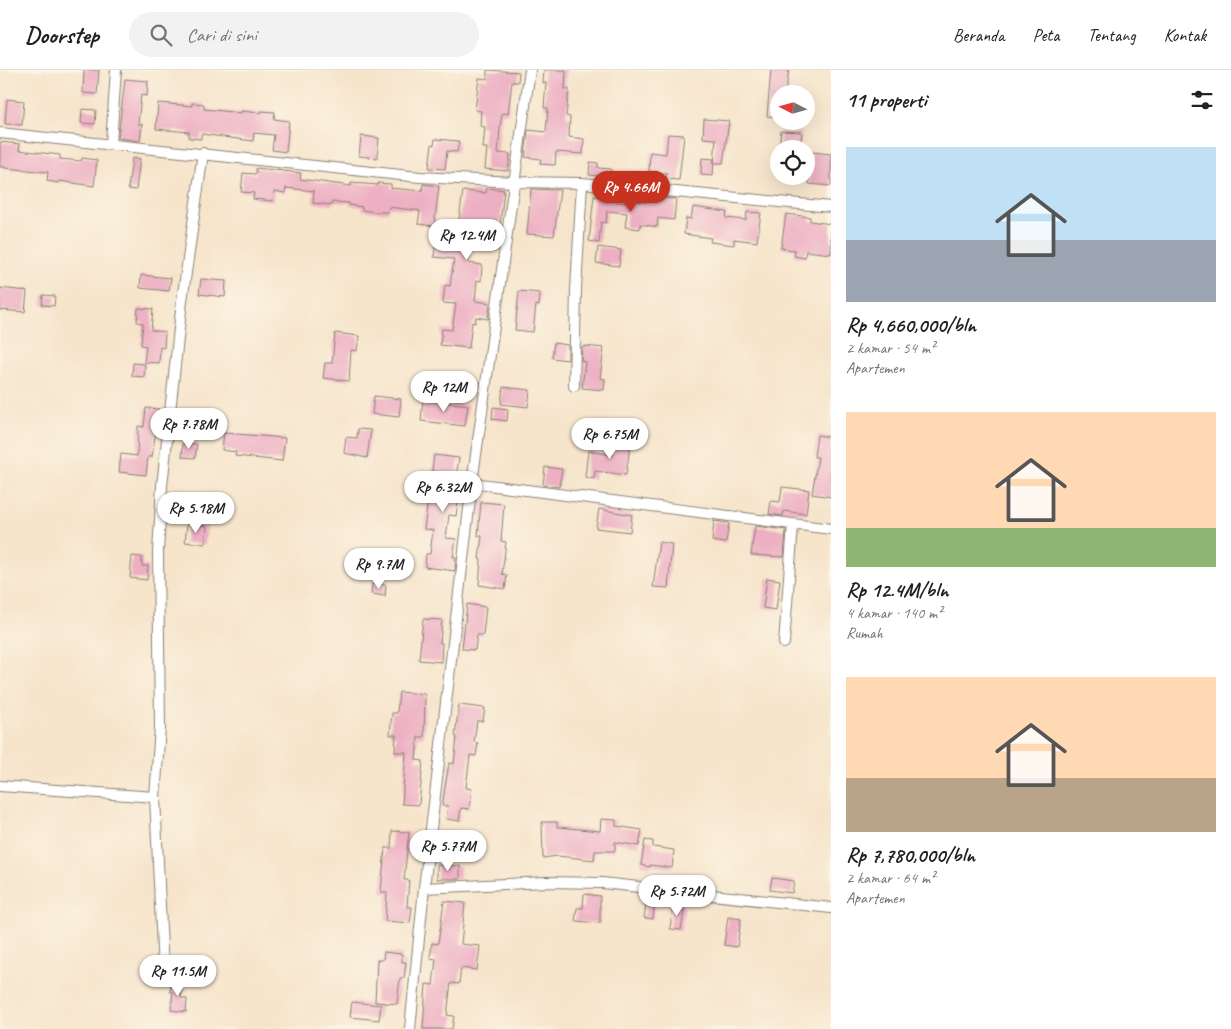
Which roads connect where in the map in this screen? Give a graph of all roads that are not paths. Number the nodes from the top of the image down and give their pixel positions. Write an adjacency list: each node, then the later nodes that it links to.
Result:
1 (116, 70): 4 (street)
2 (530, 70): 6 (street)
3 (0, 134): 4 (street)
4 (111, 144): 5 (street)
5 (203, 153): 6 (street); 15 (street)
6 (514, 182): 7 (street); 10 (street)
7 (582, 182): 8 (street); 9 (street)
8 (831, 207)
9 (574, 386)
10 (472, 483): 11 (street); 16 (street)
11 (794, 525): 12 (street); 13 (street)
12 (831, 529)
13 (784, 643)
14 (0, 786): 15 (street)
15 (155, 797): 18 (street)
16 (424, 888): 17 (street); 19 (street)
17 (831, 908)
18 (164, 972)
19 (410, 1029)

